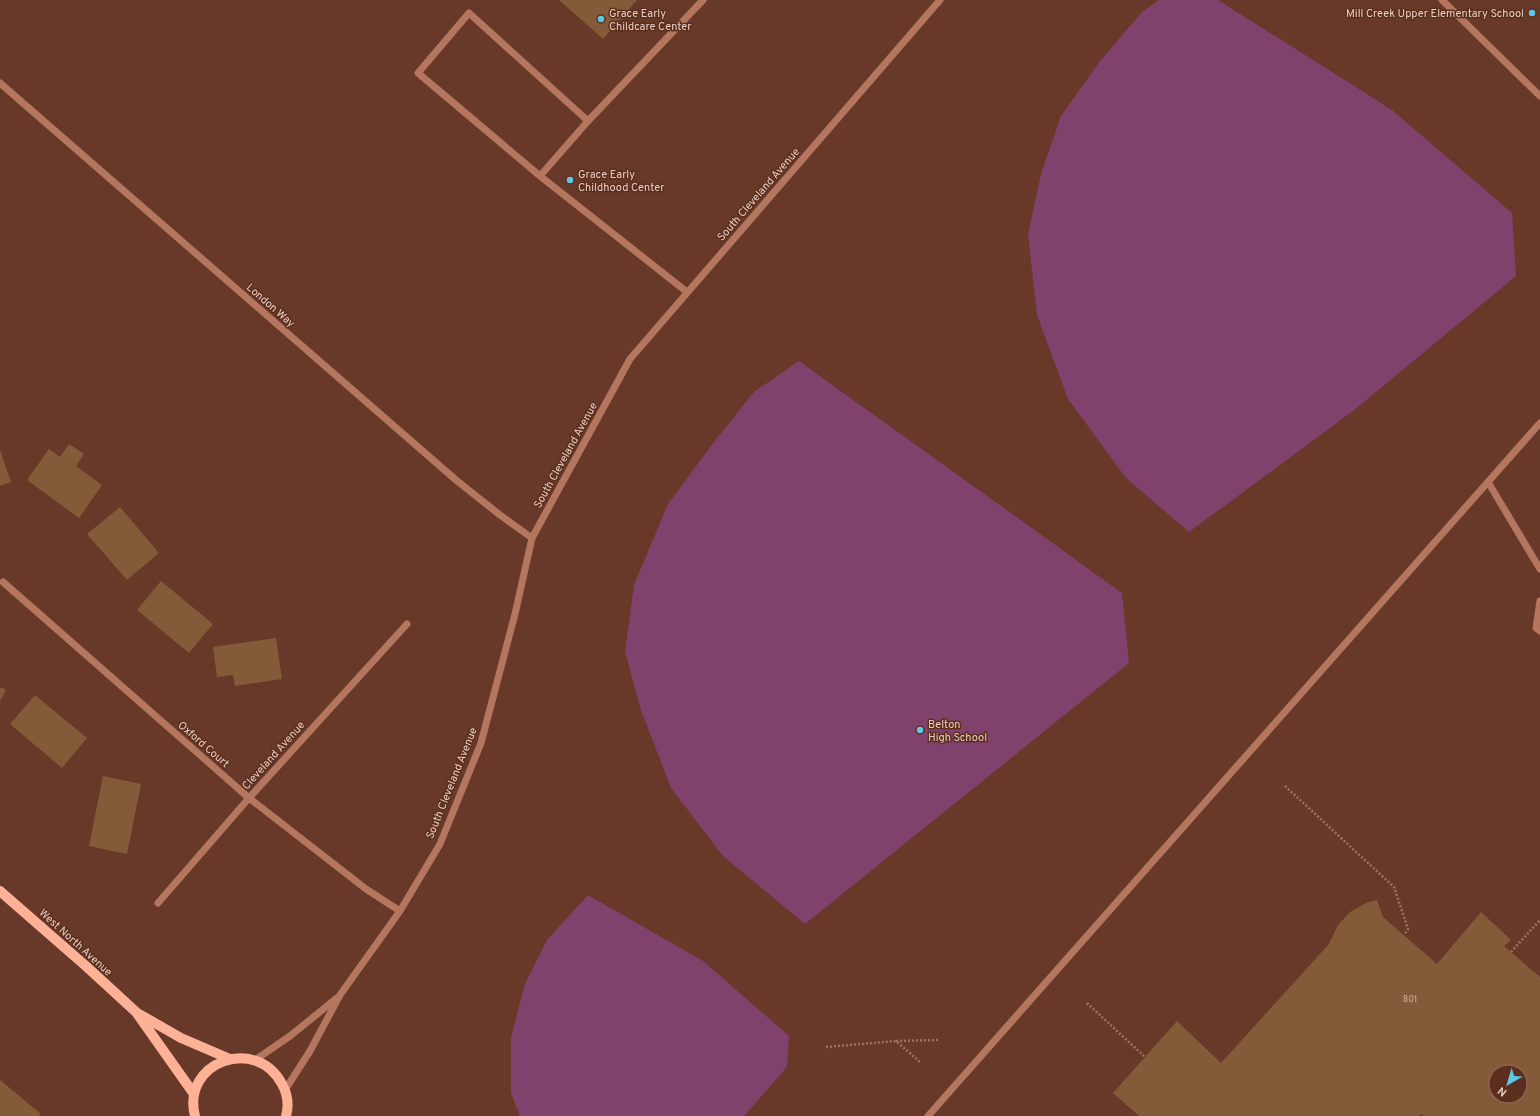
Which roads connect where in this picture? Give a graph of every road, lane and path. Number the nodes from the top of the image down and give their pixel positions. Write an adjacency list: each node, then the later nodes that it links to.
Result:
1 (703, 0): 6 (street)
2 (940, 0): 8 (street, South Cleveland Avenue)
3 (1442, 0): 5 (street)
4 (0, 83): 11 (street, London Way)
5 (1540, 96)
6 (588, 121): 7 (street); 7 (street)
7 (540, 176): 8 (street)
8 (687, 292): 11 (street, South Cleveland Avenue)
9 (1540, 423): 10 (street)
10 (1488, 482): 12 (street); 39 (street)
11 (532, 538): 21 (street, South Cleveland Avenue)
12 (1540, 569)
13 (3, 582): 18 (street, Oxford Court)
14 (1540, 601): 16 (street)
15 (407, 624): 18 (street, Cleveland Avenue)
16 (1540, 631)
17 (1285, 786): 23 (path)
18 (249, 798): 20 (street, Cleveland Avenue); 21 (street, Oxford Court)
19 (0, 891): 27 (main road, West North Avenue)
20 (158, 903)
21 (400, 911): 25 (street, South Cleveland Avenue)
22 (1540, 920): 24 (path)
23 (1404, 935)
24 (1511, 952)
25 (340, 995): 33 (street, South Cleveland Avenue); 35 (street, South Cleveland Avenue)
26 (1087, 1003): 31 (path)
27 (136, 1012): 32 (main road, West North Avenue); 36 (main road, West North Avenue)
28 (939, 1040): 29 (path)
29 (896, 1041): 30 (path); 34 (path)
30 (826, 1047)
31 (1145, 1057)
32 (230, 1059): 33 (main road, West North Avenue); 36 (main road, West North Avenue)
33 (255, 1060): 35 (main road, West North Avenue)
34 (920, 1062)
35 (285, 1090): 38 (main road, West North Avenue)
36 (194, 1094): 37 (main road, West North Avenue)
37 (194, 1116)
38 (286, 1116)
39 (928, 1116)

